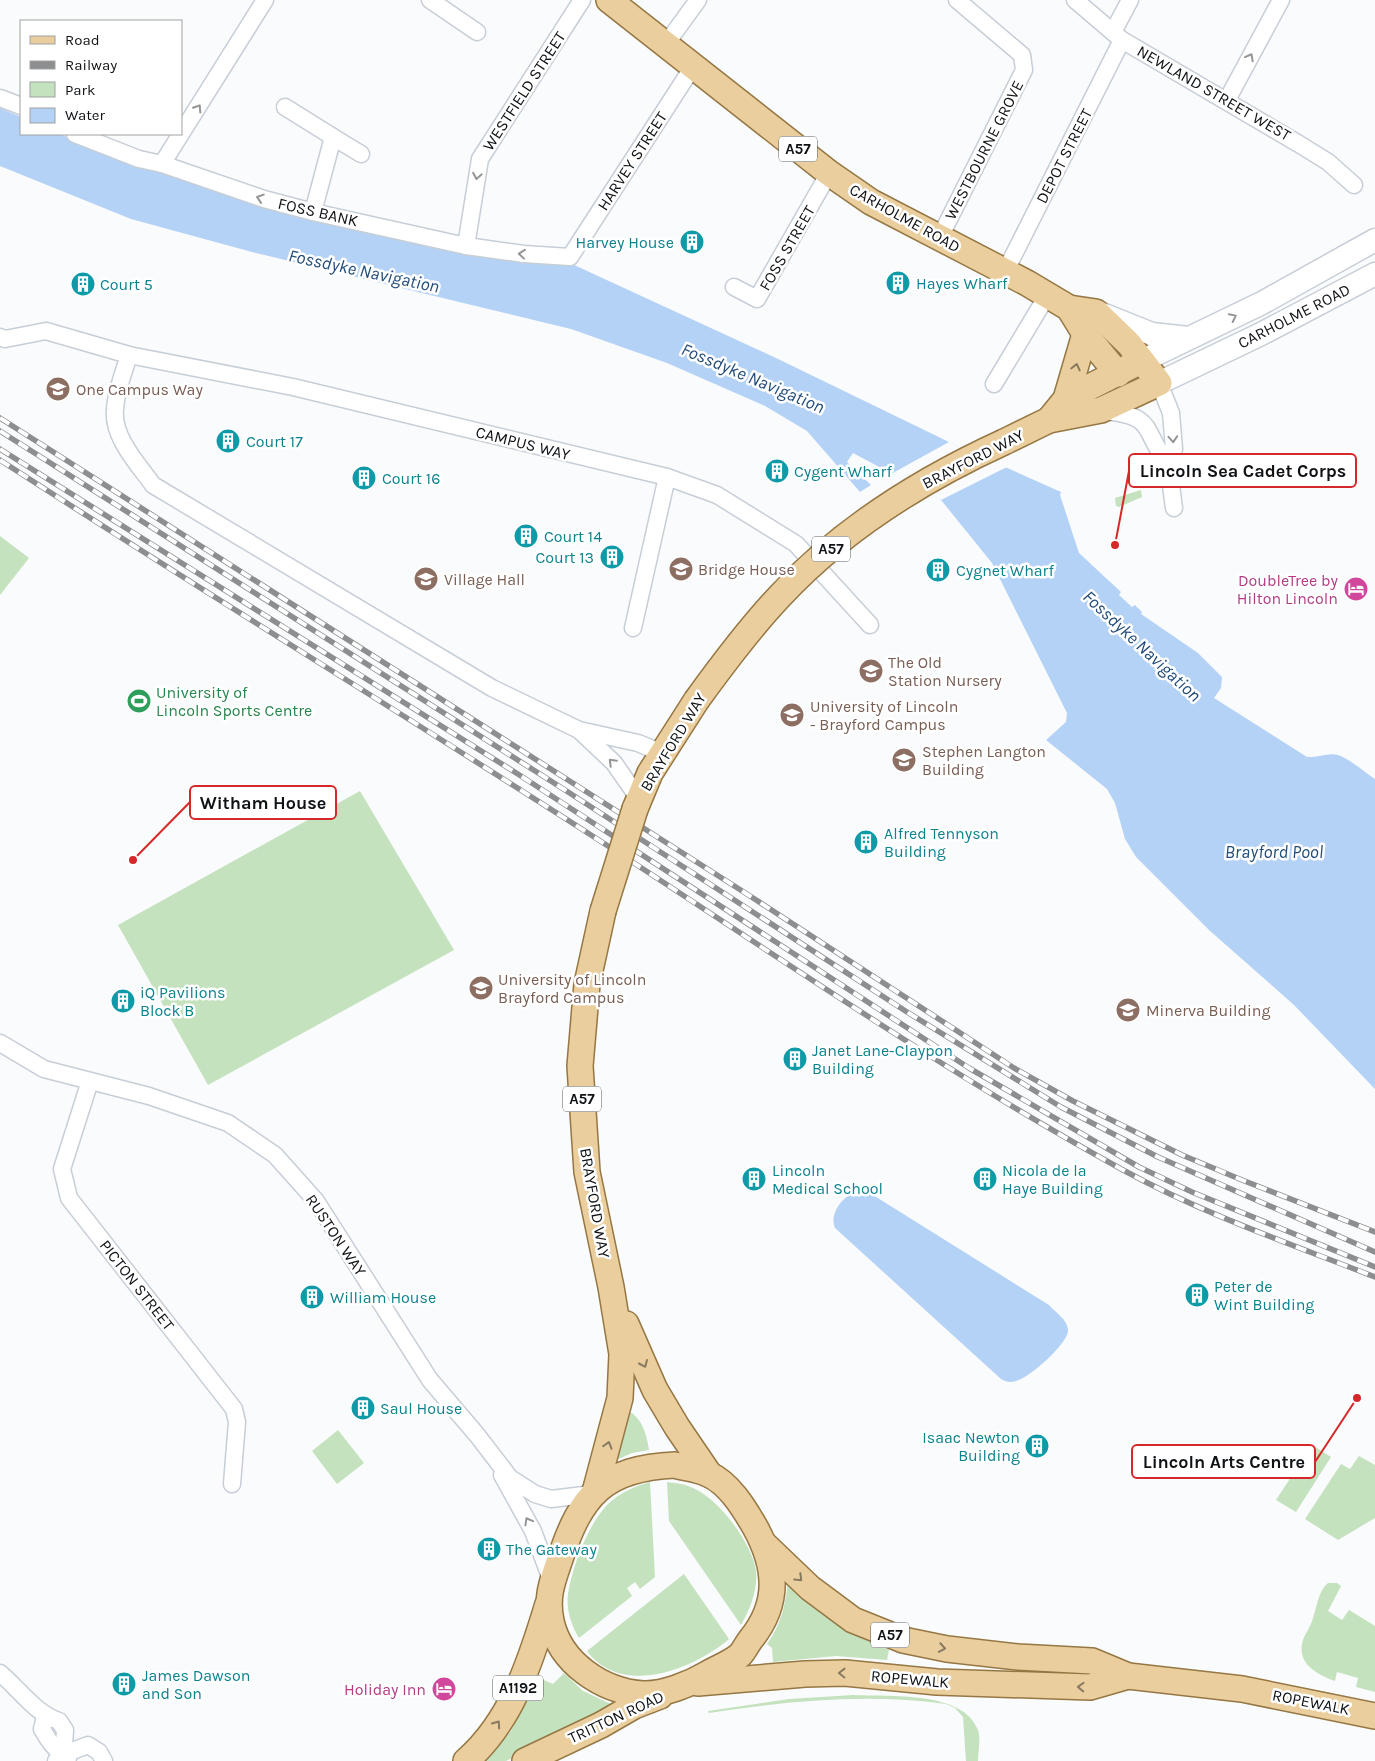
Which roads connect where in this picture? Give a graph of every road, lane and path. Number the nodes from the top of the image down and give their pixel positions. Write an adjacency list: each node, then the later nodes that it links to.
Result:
1 (265, 0): 18 (street, one-way to 1)
2 (430, 0): 10 (street)
3 (582, 0): 29 (street, WESTFIELD STREET, one-way to 29)
4 (609, 0): 12 (main road, CARHOLME ROAD / A57)
5 (698, 0): 12 (street)
6 (957, 0): 27 (street, WESTBOURNE GROVE)
7 (1075, 0): 11 (street, NEWLAND STREET WEST)
8 (1130, 0): 11 (street, DEPOT STREET)
9 (1281, 0): 15 (street, one-way to 9)
10 (476, 32)
11 (1118, 36): 15 (street, NEWLAND STREET WEST); 31 (street, DEPOT STREET)
12 (666, 44): 13 (main road, CARHOLME ROAD / A57)
13 (694, 66): 24 (main road, CARHOLME ROAD / A57); 30 (street, HARVEY STREET)
14 (0, 98): 16 (street)
15 (1227, 100): 25 (street, NEWLAND STREET WEST)
16 (20, 106)
17 (285, 107): 21 (street)
18 (182, 132)
19 (78, 135): 23 (street, FOSS BANK)
20 (180, 135): 23 (street, one-way to 20)
21 (333, 137): 22 (street); 26 (street)
22 (361, 154)
23 (162, 164): 26 (street, FOSS BANK, one-way to 23)
24 (829, 173): 27 (main road, CARHOLME ROAD / A57); 33 (street, FOSS STREET)
25 (1354, 185)
26 (313, 212): 29 (street, FOSS BANK)
27 (939, 239): 31 (main road, CARHOLME ROAD / A57)
28 (1375, 240): 39 (main road, CARHOLME ROAD, one-way to 28)
29 (466, 246): 30 (street, FOSS BANK, one-way to 29)
30 (570, 257)
31 (1005, 272): 34 (main road, CARHOLME ROAD / A57)
32 (1375, 274): 44 (main road, CARHOLME ROAD)
33 (734, 287)
34 (1048, 294): 35 (main road, CARHOLME ROAD / A57); 43 (street)
35 (1069, 308): 36 (main road, CARHOLME ROAD); 37 (main road, CARHOLME ROAD)
36 (1096, 312): 39 (main road); 41 (main road)
37 (1085, 334): 42 (main road, CARHOLME ROAD); 45 (main road, one-way to 37)
38 (0, 337): 40 (street, CAMPUS WAY)
39 (1189, 338): 41 (main road, CARHOLME ROAD)
40 (129, 355): 49 (street, CAMPUS WAY); 53 (street)
41 (1142, 361): 42 (main road); 44 (main road)
42 (1118, 374): 44 (main road); 45 (main road)
43 (994, 384)
44 (1156, 384): 46 (main road); 48 (street, one-way to 48)
45 (1066, 399): 47 (main road)
46 (1100, 410): 47 (main road); 48 (street)
47 (1049, 420): 54 (main road, BRAYFORD WAY / A57, bridge)
48 (1168, 463): 50 (street)
49 (667, 478): 51 (street, CAMPUS WAY); 52 (street)
50 (1174, 508)
51 (870, 625)
52 (633, 628)
53 (579, 730): 54 (street); 55 (street, one-way to 53)
54 (662, 753): 55 (main road, BRAYFORD WAY / A57)
55 (636, 804): 58 (main road, BRAYFORD WAY / A57, bridge)
56 (0, 1043): 57 (street, RUSTON WAY)
57 (90, 1081): 59 (street, RUSTON WAY); 61 (street, PICTON STREET)
58 (611, 1287): 60 (main road, BRAYFORD WAY, one-way to 60); 62 (main road, BRAYFORD WAY, one-way to 58)
59 (498, 1464): 62 (street, RUSTON WAY); 64 (street, RUSTON WAY, one-way to 59)
60 (709, 1474): 62 (main road); 63 (main road)
61 (232, 1484)
62 (593, 1493): 64 (main road)
63 (764, 1544): 66 (main road, ROPEWALK / A57, one-way to 66); 67 (main road)
64 (550, 1593): 67 (main road); 71 (main road, A1192, one-way to 64)
65 (0, 1673): 69 (street)
66 (1128, 1676): 67 (main road, ROPEWALK / A57, one-way to 67); 68 (main road, ROPEWALK / A57)
67 (686, 1685): 72 (main road, TRITTON ROAD)
68 (1375, 1716)
69 (64, 1760): 70 (street)
70 (104, 1761)
71 (466, 1761)
72 (525, 1761)

